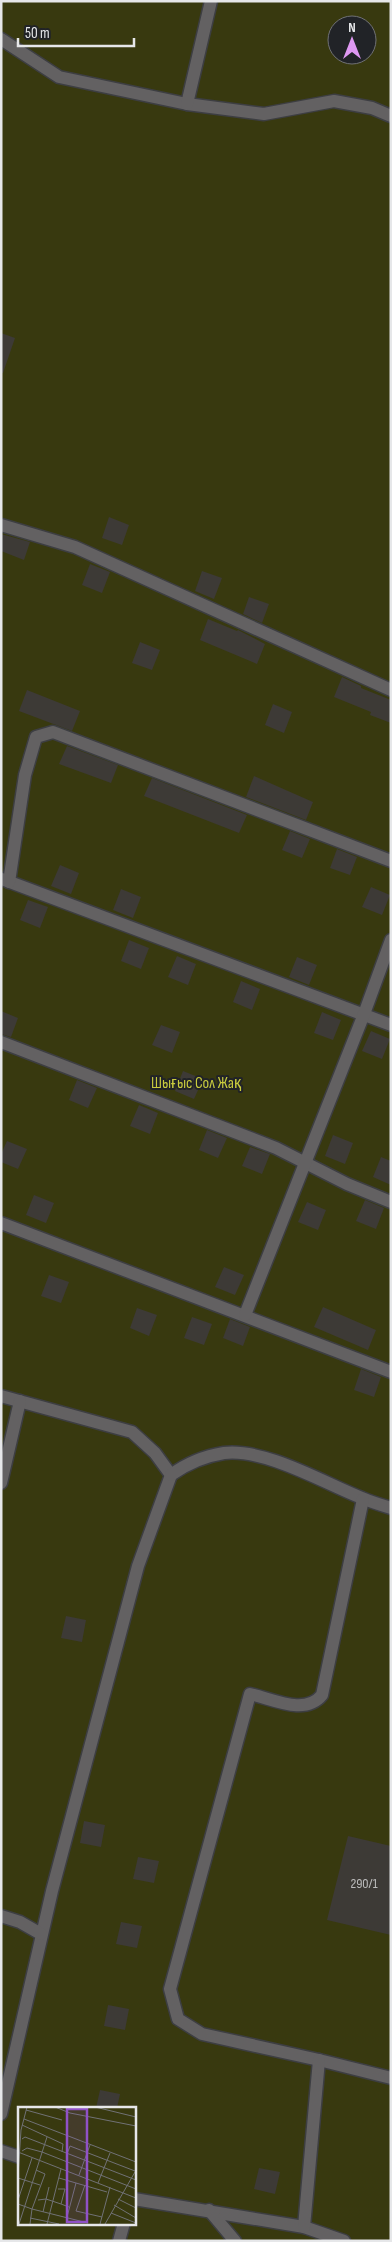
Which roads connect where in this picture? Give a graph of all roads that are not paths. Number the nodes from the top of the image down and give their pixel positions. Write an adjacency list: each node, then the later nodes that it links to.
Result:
1 (211, 1): 3 (street)
2 (1, 39): 3 (street)
3 (187, 104): 4 (street)
4 (391, 116)
5 (1, 524): 6 (street)
6 (391, 690)
7 (391, 862): 8 (street)
8 (5, 880): 10 (street)
9 (391, 940): 10 (street)
10 (364, 1014): 11 (street); 13 (street)
11 (391, 1025)
12 (1, 1042): 13 (street)
13 (305, 1163): 14 (street); 16 (street)
14 (391, 1202)
15 (1, 1222): 16 (street)
16 (245, 1315): 17 (street)
17 (391, 1372)
18 (1, 1396): 19 (street)
19 (20, 1401): 20 (street); 21 (street)
20 (171, 1475): 22 (street); 25 (street)
21 (1, 1483)
22 (363, 1499): 23 (street); 26 (street)
23 (391, 1508)
24 (1, 1916): 25 (street)
25 (41, 1934): 28 (street)
26 (319, 2060): 27 (street); 34 (street)
27 (391, 2078)
28 (1, 2114)
29 (1, 2151): 30 (street)
30 (18, 2157)
31 (135, 2199): 32 (street)
32 (209, 2210): 34 (street); 36 (street)
33 (124, 2224): 35 (street)
34 (304, 2226): 37 (street)
35 (119, 2241)
36 (235, 2241)
37 (344, 2241)

